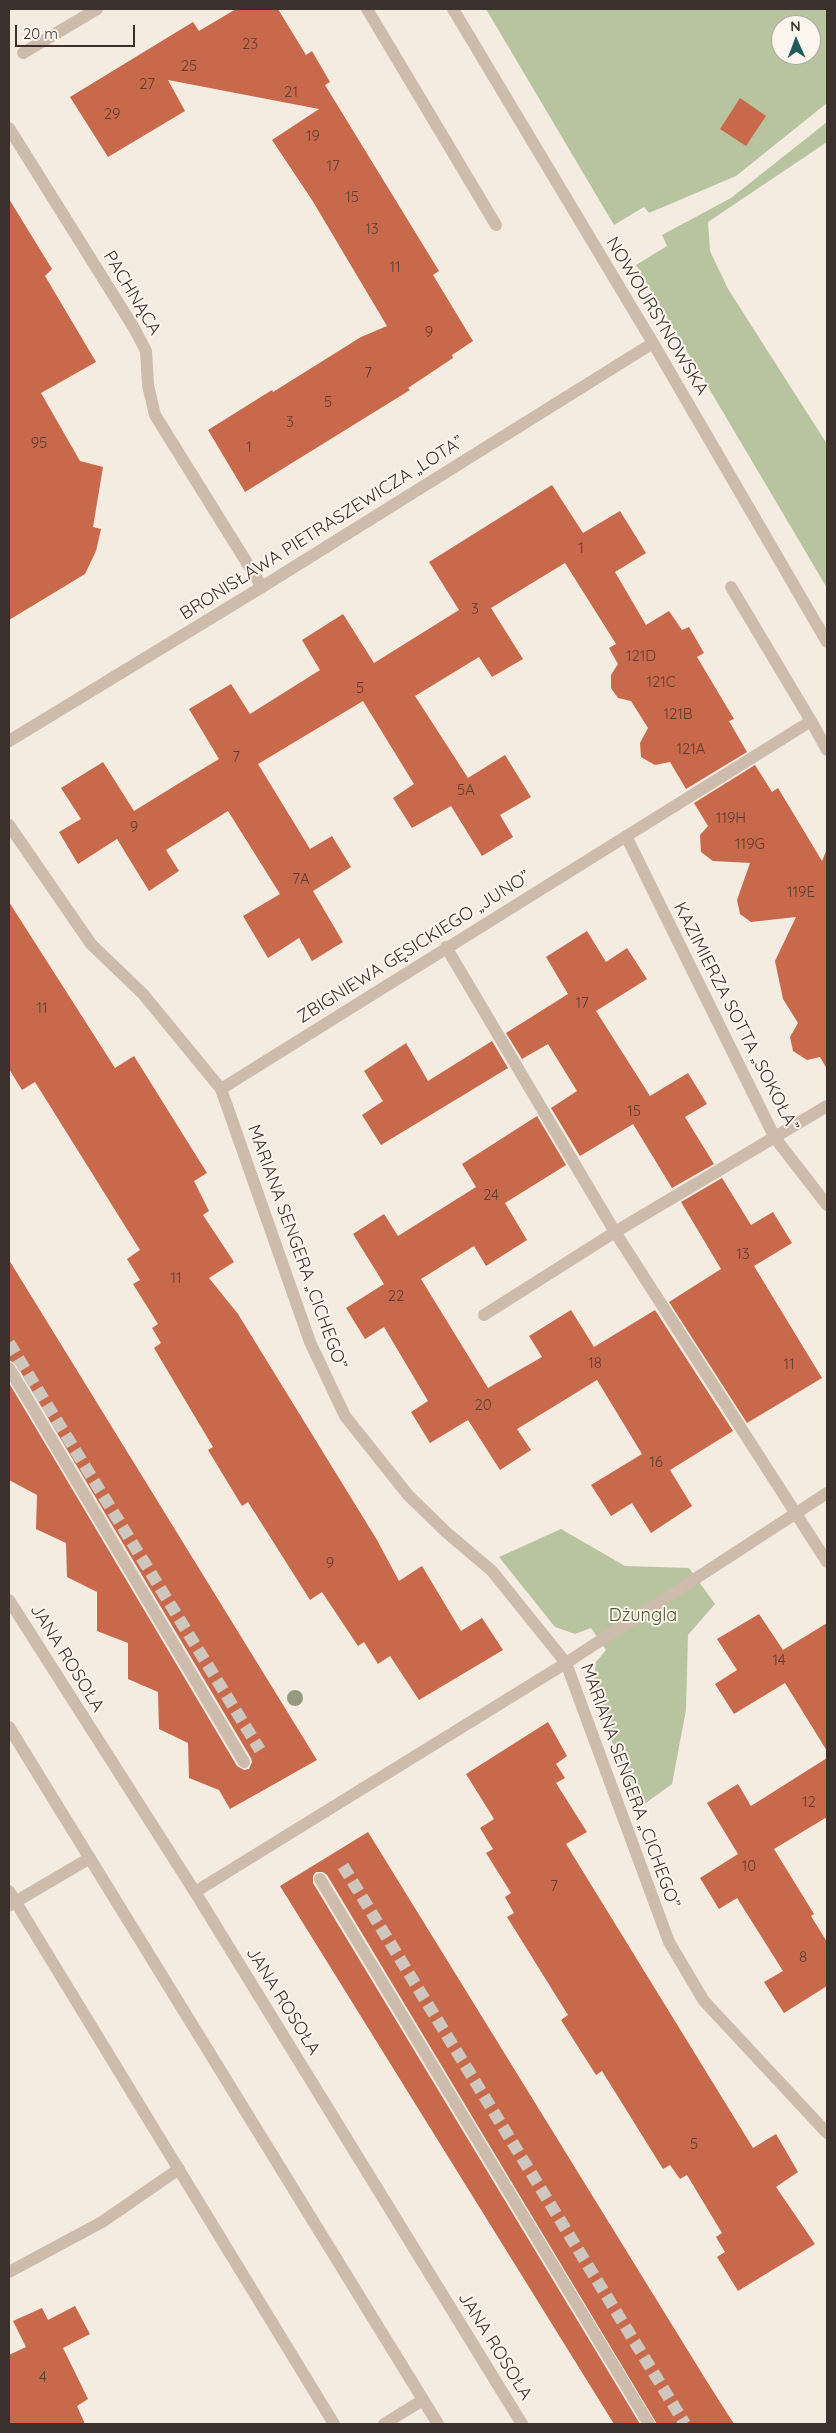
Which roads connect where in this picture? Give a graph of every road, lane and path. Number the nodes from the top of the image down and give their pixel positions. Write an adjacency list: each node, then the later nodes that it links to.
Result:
1 (97, 9): 4 (street)
2 (367, 9): 6 (street)
3 (453, 9): 7 (street, NOWOURSYNOWSKA)
4 (23, 53)
5 (9, 128): 9 (street, PACHNĄCA)
6 (496, 225)
7 (653, 343): 9 (street, BRONISŁAWA PIETRASZEWICZA „LOTA”); 10 (street, NOWOURSYNOWSKA)
8 (730, 586): 11 (street)
9 (262, 588): 12 (street, BRONISŁAWA PIETRASZEWICZA „LOTA”)
10 (827, 642)
11 (811, 721): 13 (street); 15 (street, ZBIGNIEWA GĘSICKIEGO „JUNO”)
12 (9, 741)
13 (827, 750)
14 (9, 825): 17 (street, MARIANA SENGERA „CICHEGO”)
15 (626, 836): 16 (street, ZBIGNIEWA GĘSICKIEGO „JUNO”); 19 (street, KAZIMIERZA SOTTA „SOKOŁA”)
16 (446, 947): 17 (street, ZBIGNIEWA GĘSICKIEGO „JUNO”); 21 (street)
17 (221, 1089): 28 (street, MARIANA SENGERA „CICHEGO”)
18 (827, 1106): 19 (street)
19 (775, 1138): 20 (street, KAZIMIERZA SOTTA „SOKOŁA”); 21 (street)
20 (827, 1205)
21 (615, 1232): 22 (street); 25 (street)
22 (484, 1315)
23 (9, 1368): 30 (street)
24 (827, 1493): 25 (street)
25 (795, 1513): 26 (street); 28 (street)
26 (827, 1562)
27 (9, 1600): 33 (street, JANA ROSOŁA)
28 (566, 1663): 33 (street); 35 (street, MARIANA SENGERA „CICHEGO”)
29 (9, 1727): 31 (street)
30 (244, 1762)
31 (90, 1858): 34 (street); 38 (street)
32 (320, 1879): 43 (street)
33 (195, 1892): 42 (street, JANA ROSOŁA)
34 (11, 1899): 36 (street)
35 (827, 2133)
36 (178, 2169): 37 (street); 39 (street)
37 (9, 2272)
38 (423, 2400): 40 (street); 41 (street)
39 (334, 2424)
40 (384, 2424)
41 (438, 2424)
42 (522, 2424)
43 (649, 2424)

